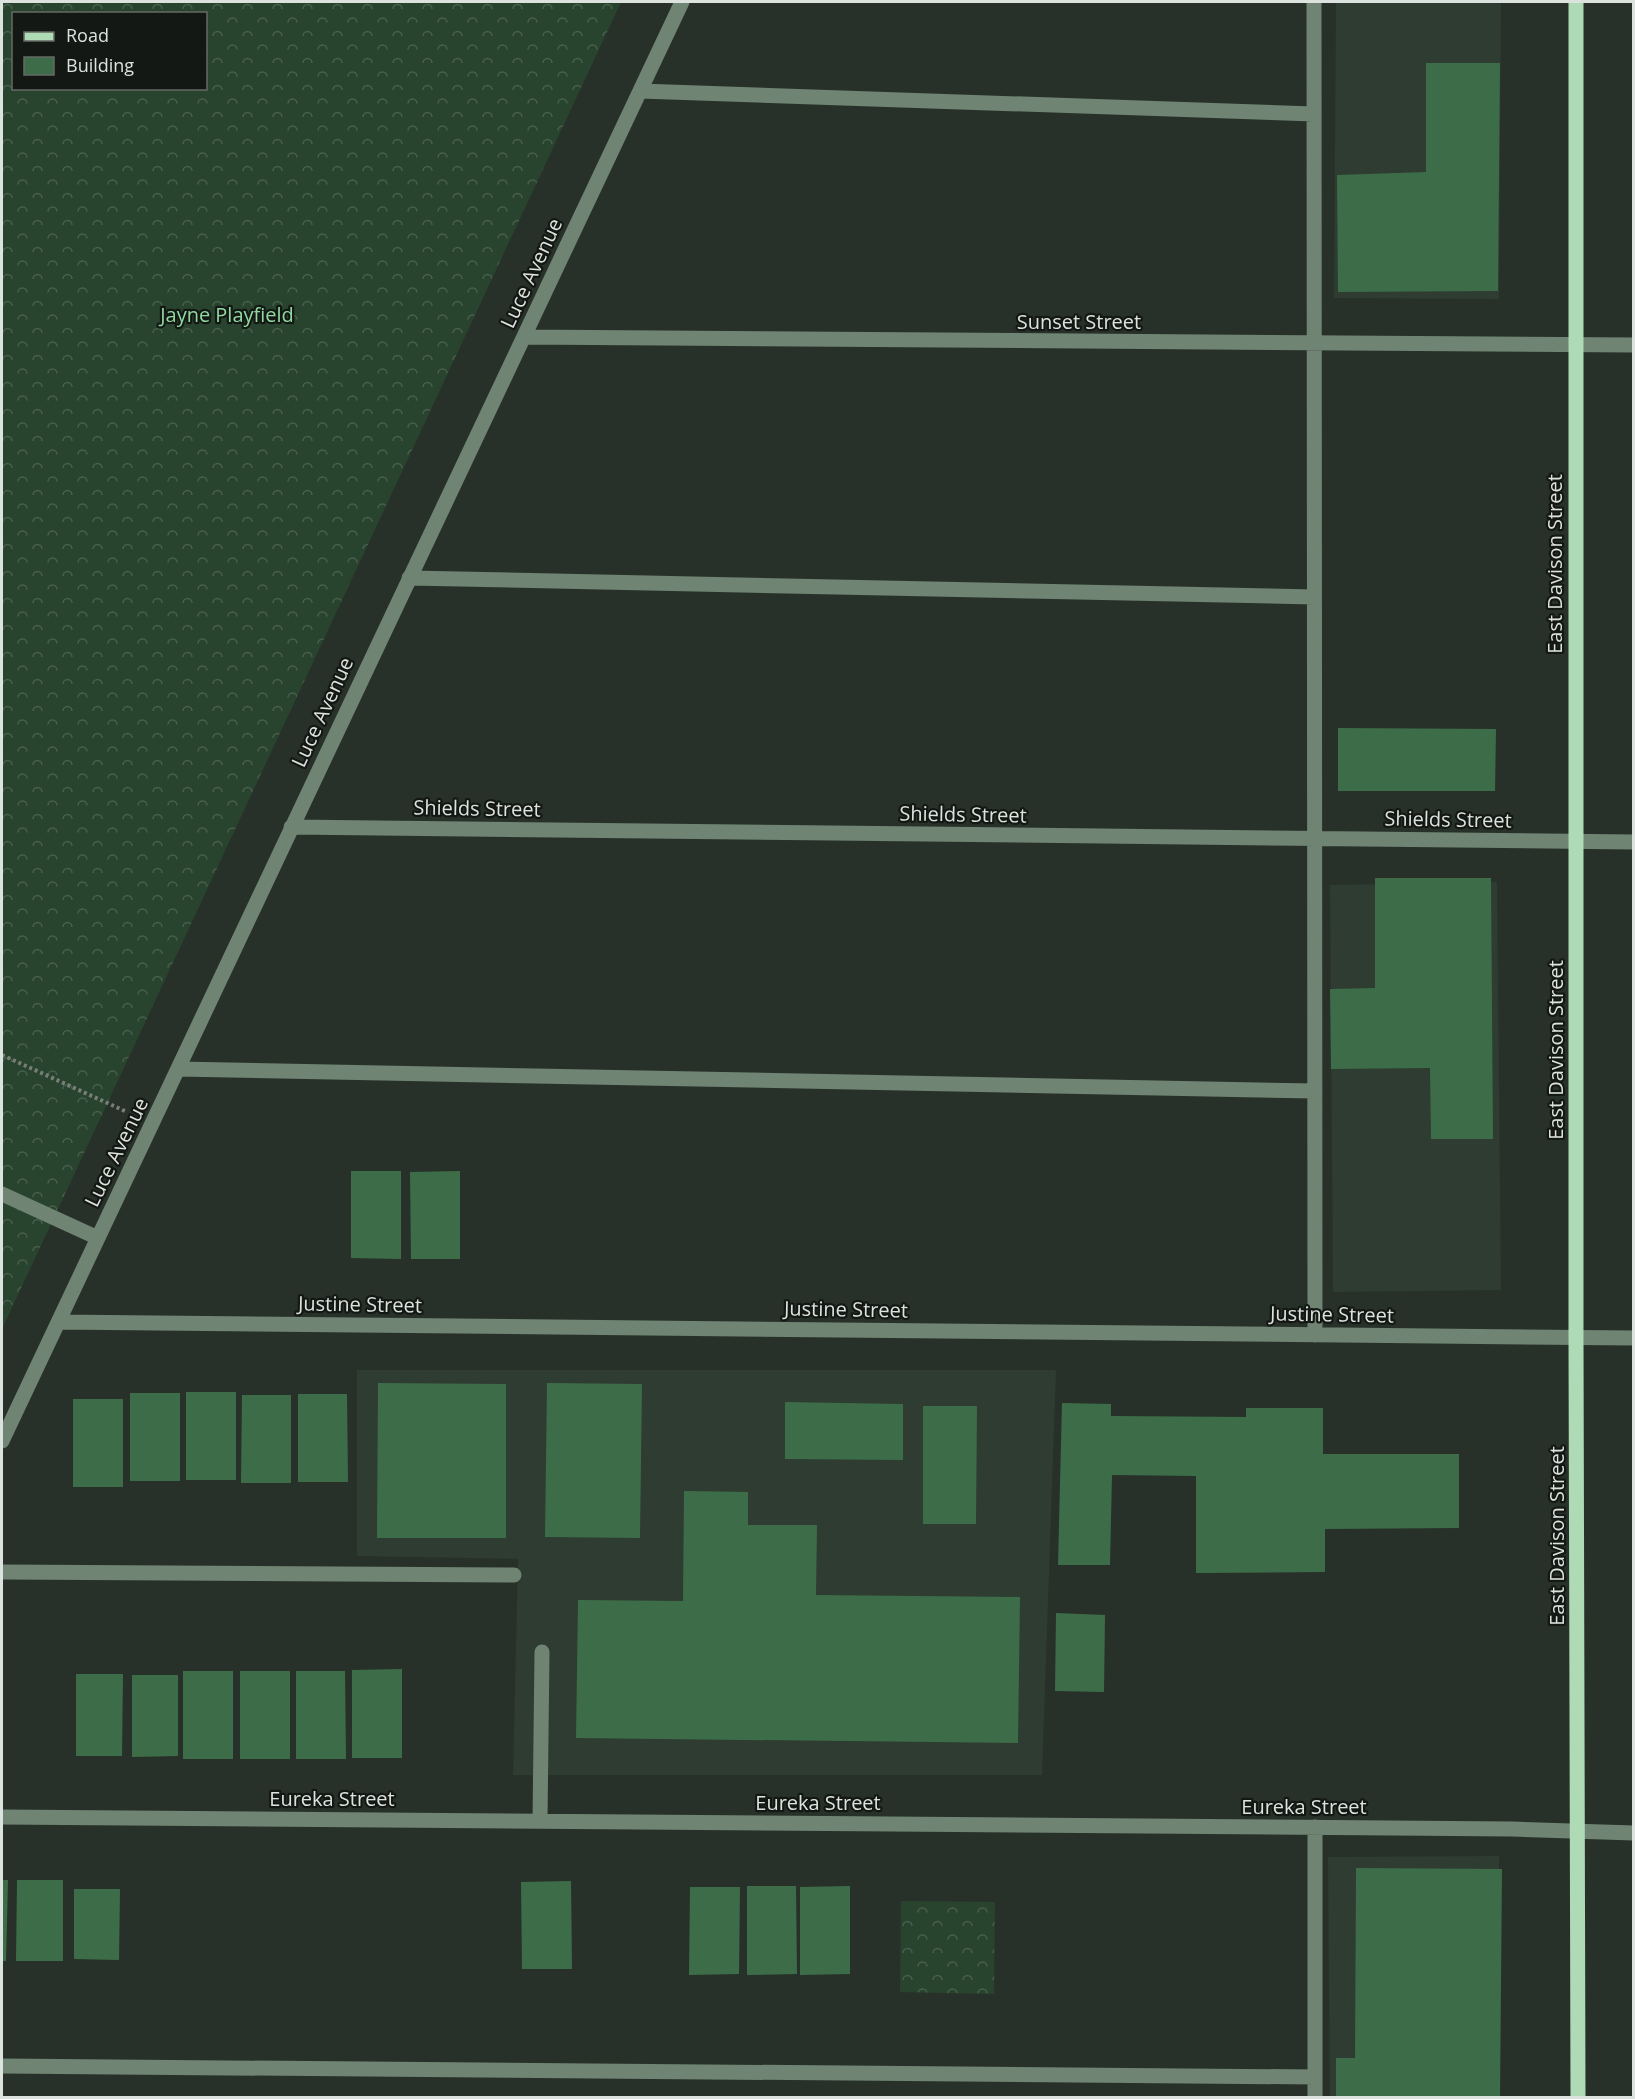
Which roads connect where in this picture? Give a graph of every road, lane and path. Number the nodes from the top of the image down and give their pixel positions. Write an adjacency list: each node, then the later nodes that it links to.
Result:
1 (682, 2): 4 (street, Luce Avenue)
2 (1314, 2): 5 (street)
3 (1576, 2): 9 (main road, East Davison Street)
4 (640, 91): 5 (street); 6 (street, Luce Avenue)
5 (1314, 114): 7 (street)
6 (524, 337): 7 (street, Sunset Street); 10 (street, Luce Avenue)
7 (1314, 344): 9 (street, Sunset Street); 11 (street)
8 (1634, 345): 9 (street, Sunset Street)
9 (1575, 346): 14 (main road, East Davison Street)
10 (409, 578): 11 (street); 12 (street, Luce Avenue)
11 (1314, 597): 13 (street)
12 (291, 827): 13 (street, Shields Street); 17 (street, Luce Avenue)
13 (1314, 838): 14 (street, Shields Street); 18 (street)
14 (1576, 841): 15 (street, Shields Street); 24 (main road, East Davison Street)
15 (1634, 842)
16 (2, 1055): 19 (path)
17 (178, 1069): 18 (street); 19 (street, Luce Avenue)
18 (1315, 1091): 23 (street)
19 (153, 1124): 21 (street, Luce Avenue)
20 (2, 1194): 21 (street)
21 (98, 1238): 22 (street, Luce Avenue)
22 (58, 1322): 23 (street, Justine Street); 26 (street, Luce Avenue)
23 (1315, 1335): 24 (street, Justine Street)
24 (1576, 1337): 25 (street, Justine Street); 33 (main road, East Davison Street)
25 (1634, 1338)
26 (2, 1441)
27 (2, 1572): 28 (street)
28 (514, 1575)
29 (542, 1652): 31 (street)
30 (2, 1817): 31 (street, Eureka Street)
31 (540, 1821): 32 (street, Eureka Street)
32 (1315, 1827): 33 (street, Eureka Street); 36 (street)
33 (1578, 1833): 34 (street, Eureka Street); 38 (main road, East Davison Street)
34 (1634, 1833)
35 (2, 2066): 36 (street)
36 (1315, 2077): 37 (street)
37 (1315, 2097)
38 (1578, 2097)

